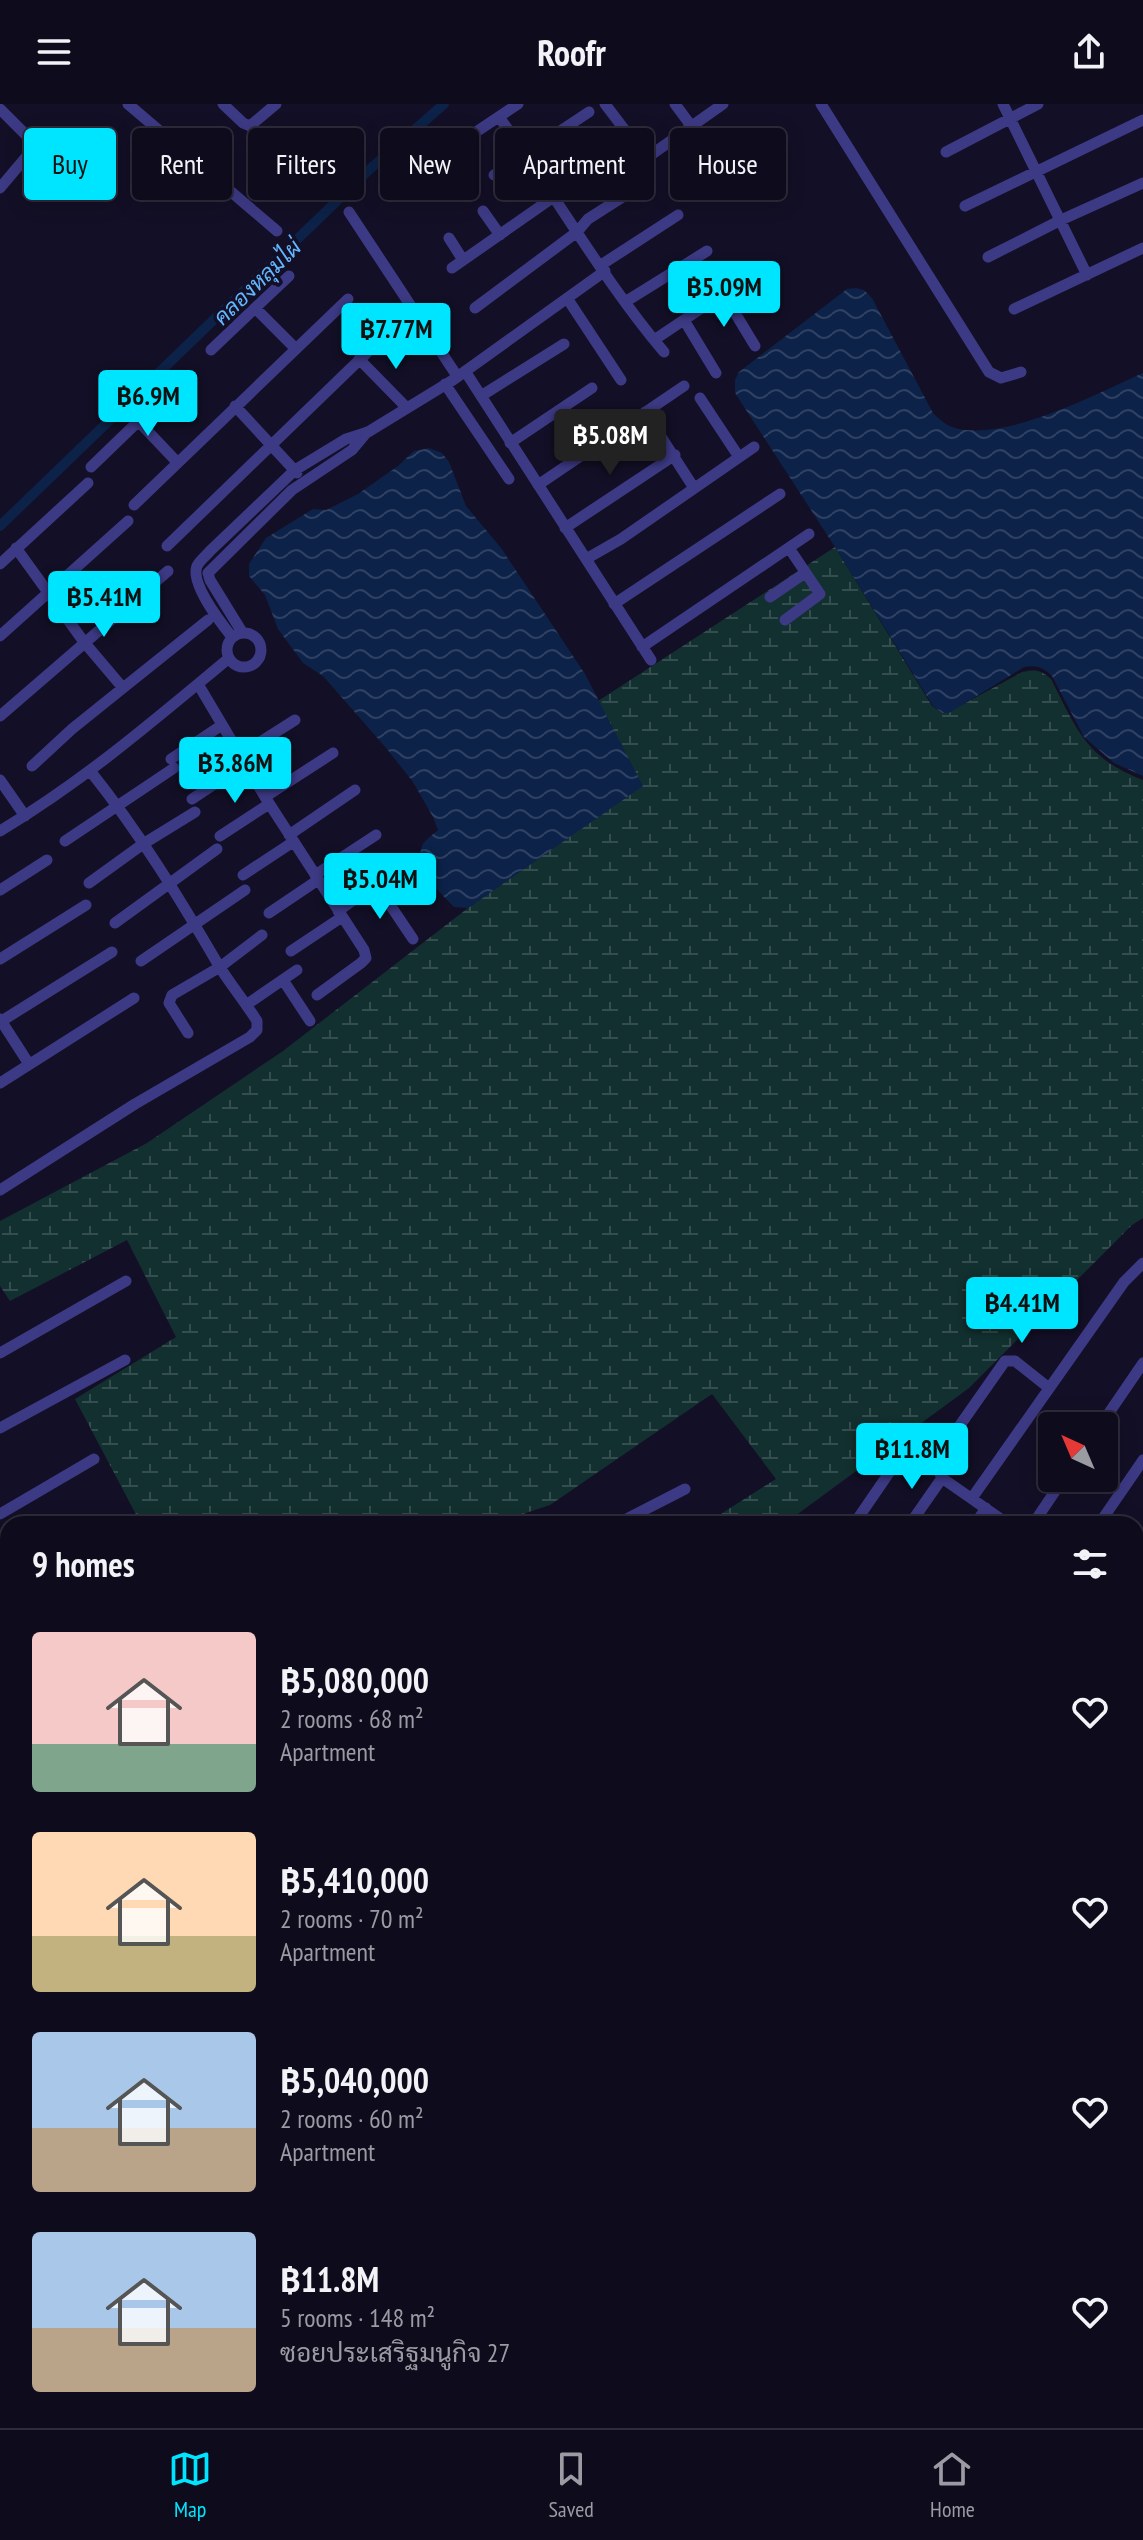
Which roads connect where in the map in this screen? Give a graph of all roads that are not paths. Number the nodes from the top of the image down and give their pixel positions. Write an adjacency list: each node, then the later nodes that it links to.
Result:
1 (128, 104): 32 (street)
2 (223, 104): 3 (street)
3 (276, 104)
4 (518, 104): 13 (street)
5 (605, 104): 16 (street)
6 (675, 104): 16 (street)
7 (723, 104): 16 (street)
8 (821, 104): 59 (street)
9 (1003, 104): 14 (street)
10 (1038, 104): 14 (street)
11 (0, 109): 23 (street)
12 (589, 112): 18 (street)
13 (499, 117): 17 (street); 19 (street)
14 (1009, 118): 20 (street); 21 (street)
15 (1143, 120): 21 (street)
16 (692, 127)
17 (507, 128)
18 (565, 128)
19 (479, 130)
20 (946, 152)
21 (1036, 171): 27 (street); 31 (street)
22 (1143, 183): 31 (street)
23 (0, 188)
24 (544, 200): 34 (street)
25 (557, 200): 33 (street)
26 (618, 200): 33 (street)
27 (965, 206)
28 (483, 211): 34 (street)
29 (349, 212): 61 (street)
30 (678, 215): 41 (street)
31 (1061, 220): 38 (street); 42 (street)
32 (277, 231)
33 (577, 232): 41 (street); 48 (street)
34 (500, 235): 39 (street)
35 (449, 238): 39 (street)
36 (1143, 248): 42 (street)
37 (707, 251): 46 (street)
38 (988, 257)
39 (463, 260): 40 (street)
40 (452, 268)
41 (603, 268): 44 (street); 46 (street)
42 (1087, 275): 49 (street)
43 (289, 276): 47 (street)
44 (567, 298): 61 (street); 62 (street)
45 (348, 299): 55 (street)
46 (625, 302): 52 (street)
47 (255, 308): 55 (street); 56 (street)
48 (475, 308)
49 (1014, 309)
50 (684, 320): 52 (street); 54 (street); 60 (street)
51 (380, 340): 58 (street)
52 (654, 340): 57 (street)
53 (564, 344): 67 (street)
54 (755, 346)
55 (295, 348): 69 (street)
56 (211, 350)
57 (664, 352)
58 (359, 359): 70 (street); 75 (street)
59 (1021, 372)
60 (716, 373)
61 (461, 374): 64 (street); 67 (street)
62 (621, 380)
63 (179, 382): 72 (street)
64 (445, 384): 70 (street); 82 (street)
65 (684, 386): 71 (street)
66 (592, 388): 74 (street)
67 (481, 396): 74 (street)
68 (700, 398): 78 (street)
69 (235, 406): 75 (street); 79 (street)
70 (407, 408): 73 (street)
71 (645, 412): 77 (street); 85 (street)
72 (139, 422): 79 (street); 80 (street)
73 (368, 432): 81 (street); 83 (street)
74 (510, 443): 85 (street)
75 (271, 445): 81 (street); 92 (street)
76 (754, 447): 78 (street)
77 (675, 455): 86 (street); 90 (street)
78 (739, 457): 86 (street)
79 (177, 462): 88 (street)
80 (91, 467)
81 (295, 470): 83 (street); 104 (street)
82 (509, 479)
83 (304, 481): 104 (street)
84 (88, 483): 93 (street)
85 (538, 485): 90 (street)
86 (694, 488): 95 (street)
87 (780, 494): 101 (street)
88 (134, 505)
89 (128, 521): 99 (street)
90 (565, 528): 95 (street)
91 (809, 534): 94 (street)
92 (167, 546)
93 (16, 548): 96 (street); 99 (street)
94 (789, 548): 98 (street); 107 (street)
95 (586, 559): 101 (street)
96 (0, 564)
97 (168, 571): 106 (street)
98 (805, 573): 100 (street); 103 (street)
99 (48, 593): 105 (street); 106 (street)
100 (770, 597)
101 (614, 604): 107 (street)
102 (208, 620): 111 (street)
103 (785, 620)
104 (237, 634): 108 (street); 108 (street)
105 (0, 636)
106 (84, 642): 111 (street); 112 (street)
107 (642, 647): 109 (street)
108 (228, 659): 110 (street)
109 (651, 660)
110 (198, 684): 114 (street); 118 (street)
111 (123, 688): 117 (street)
112 (0, 716)
113 (295, 720): 116 (street)
114 (222, 725): 116 (street); 124 (street)
115 (333, 753): 123 (street)
116 (242, 760): 122 (street); 123 (street)
117 (32, 766)
118 (91, 772): 124 (street); 126 (street)
119 (0, 780): 121 (street)
120 (355, 790): 130 (street)
121 (4, 795): 126 (street)
122 (192, 799)
123 (267, 800): 129 (street); 130 (street)
124 (117, 804): 131 (street); 132 (street)
125 (195, 812): 132 (street)
126 (25, 816): 127 (street)
127 (0, 831)
128 (376, 835): 137 (street)
129 (220, 836)
130 (291, 838): 135 (street); 137 (street)
131 (65, 841)
132 (143, 844): 138 (street); 139 (street)
133 (217, 849): 139 (street)
134 (47, 860): 141 (street)
135 (243, 875)
136 (389, 875): 140 (street)
137 (317, 877): 144 (street); 145 (street)
138 (89, 883)
139 (169, 883): 146 (street); 147 (street)
140 (376, 884): 145 (street); 149 (street)
141 (0, 890)
142 (245, 890): 147 (street)
143 (86, 905): 152 (street)
144 (269, 913)
145 (340, 914): 150 (street); 157 (street)
146 (115, 923)
147 (196, 925): 153 (street); 154 (street)
148 (262, 935): 154 (street)
149 (413, 939)
150 (291, 951)
151 (112, 952): 160 (street)
152 (0, 959)
153 (141, 961)
154 (220, 967): 159 (street); 162 (street)
155 (297, 970): 156 (street)
156 (283, 980): 159 (street); 161 (street)
157 (317, 995)
158 (134, 998): 163 (street)
159 (246, 1005): 165 (street)
160 (0, 1021): 163 (street)
161 (310, 1021)
162 (188, 1033)
163 (29, 1064): 164 (street)
164 (0, 1083)
165 (0, 1190)
166 (1143, 1263): 167 (street)
167 (1132, 1273): 169 (street); 173 (street)
168 (126, 1281): 170 (street)
169 (1143, 1281)
170 (0, 1353)
171 (125, 1360): 175 (street)
172 (1143, 1363): 174 (street)
173 (1049, 1388): 179 (street); 182 (street)
174 (1110, 1412)
175 (0, 1428)
176 (94, 1459): 184 (street)
177 (1143, 1460): 191 (street)
178 (891, 1470): 186 (street)
179 (942, 1478): 182 (street); 187 (street)
180 (685, 1489): 185 (street)
181 (1055, 1492): 190 (street)
182 (972, 1498): 183 (street)
183 (986, 1508): 188 (street); 189 (street)
184 (0, 1514)
185 (633, 1516)
186 (859, 1516)
187 (916, 1516)
188 (980, 1516)
189 (997, 1516)
190 (1038, 1516)
191 (1104, 1516)

